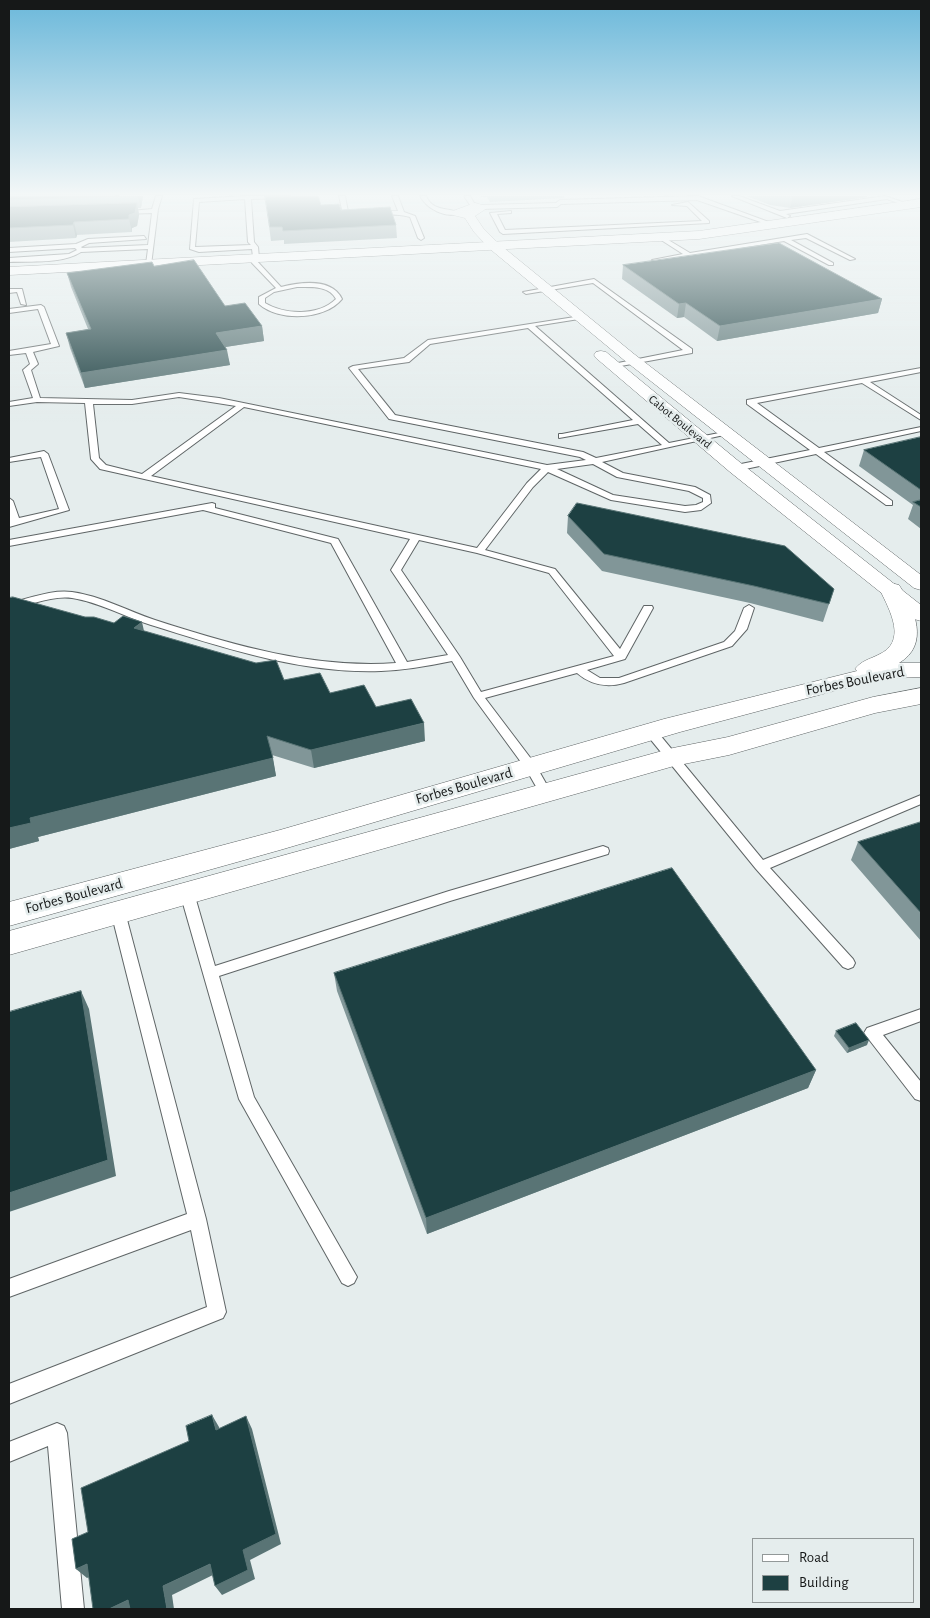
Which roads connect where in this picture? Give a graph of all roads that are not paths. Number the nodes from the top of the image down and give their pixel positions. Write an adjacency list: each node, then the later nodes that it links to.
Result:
1 (263, 272): 4 (lane)
2 (503, 272): 7 (street)
3 (524, 272): 5 (street, Cabot Boulevard)
4 (279, 288): 4 (lane)
5 (544, 288): 7 (lane); 10 (street, Cabot Boulevard); 17 (lane)
6 (9, 291): 8 (lane)
7 (526, 292): 11 (street)
8 (24, 304)
9 (9, 311): 15 (lane)
10 (579, 317): 11 (lane); 17 (street, Cabot Boulevard)
11 (560, 321): 12 (lane); 13 (street)
12 (530, 326): 26 (lane); 34 (lane)
13 (574, 333)
14 (588, 345): 18 (street, Cabot Boulevard)
15 (30, 350): 16 (lane); 21 (lane)
16 (9, 353)
17 (636, 363): 18 (lane); 28 (street, Cabot Boulevard)
18 (613, 366): 30 (street, Cabot Boulevard)
19 (921, 370): 20 (lane)
20 (863, 381): 25 (lane); 32 (lane)
21 (37, 400): 22 (lane); 23 (lane)
22 (89, 401): 24 (lane); 38 (lane)
23 (9, 404)
24 (242, 405): 36 (lane); 38 (lane)
25 (921, 418)
26 (640, 421): 29 (lane); 31 (lane)
27 (921, 429): 32 (lane)
28 (729, 433): 30 (lane); 35 (street, Cabot Boulevard)
29 (562, 436)
30 (701, 439): 31 (lane); 37 (street, Cabot Boulevard)
31 (668, 446): 34 (lane)
32 (815, 450): 35 (lane); 41 (lane)
33 (9, 460): 43 (lane)
34 (595, 461): 36 (lane); 36 (lane)
35 (764, 461): 37 (lane); 47 (street, Cabot Boulevard)
36 (547, 468): 46 (lane)
37 (736, 468): 48 (street, Cabot Boulevard)
38 (144, 477): 39 (lane)
39 (246, 499): 42 (lane); 44 (lane)
40 (9, 501): 43 (lane)
41 (890, 503)
42 (205, 508): 45 (lane); 55 (lane)
43 (12, 523)
44 (416, 537): 46 (lane); 53 (lane)
45 (9, 543)
46 (479, 551): 54 (lane)
47 (921, 584)
48 (891, 590): 52 (street, Cabot Boulevard); 58 (street)
49 (9, 606): 55 (lane)
50 (648, 608): 54 (lane)
51 (749, 608): 56 (lane)
52 (921, 615)
53 (455, 657): 55 (lane); 60 (lane)
54 (621, 657): 56 (lane)
55 (403, 665)
56 (578, 668): 60 (lane)
57 (921, 670): 58 (street, Forbes Boulevard)
58 (845, 681): 61 (street, Forbes Boulevard)
59 (920, 695): 62 (street, Forbes Boulevard)
60 (478, 696): 63 (lane)
61 (651, 732): 62 (lane); 63 (street, Forbes Boulevard)
62 (674, 757): 64 (street, Forbes Boulevard); 67 (lane)
63 (531, 767): 64 (lane); 69 (street, Forbes Boulevard)
64 (546, 794): 68 (street, Forbes Boulevard)
65 (921, 799): 67 (lane)
66 (603, 852): 73 (lane)
67 (761, 866): 72 (lane)
68 (187, 892): 69 (street, Forbes Boulevard); 73 (lane)
69 (132, 899): 70 (street, Forbes Boulevard); 71 (street, Forbes Boulevard); 76 (lane)
70 (9, 914)
71 (9, 943)
72 (848, 963)
73 (211, 973): 77 (lane)
74 (921, 1015): 75 (lane)
75 (921, 1094)
76 (196, 1219): 78 (lane); 79 (lane)
77 (348, 1277)
78 (9, 1288)
79 (9, 1394)
80 (9, 1452): 81 (lane)
81 (73, 1609)

